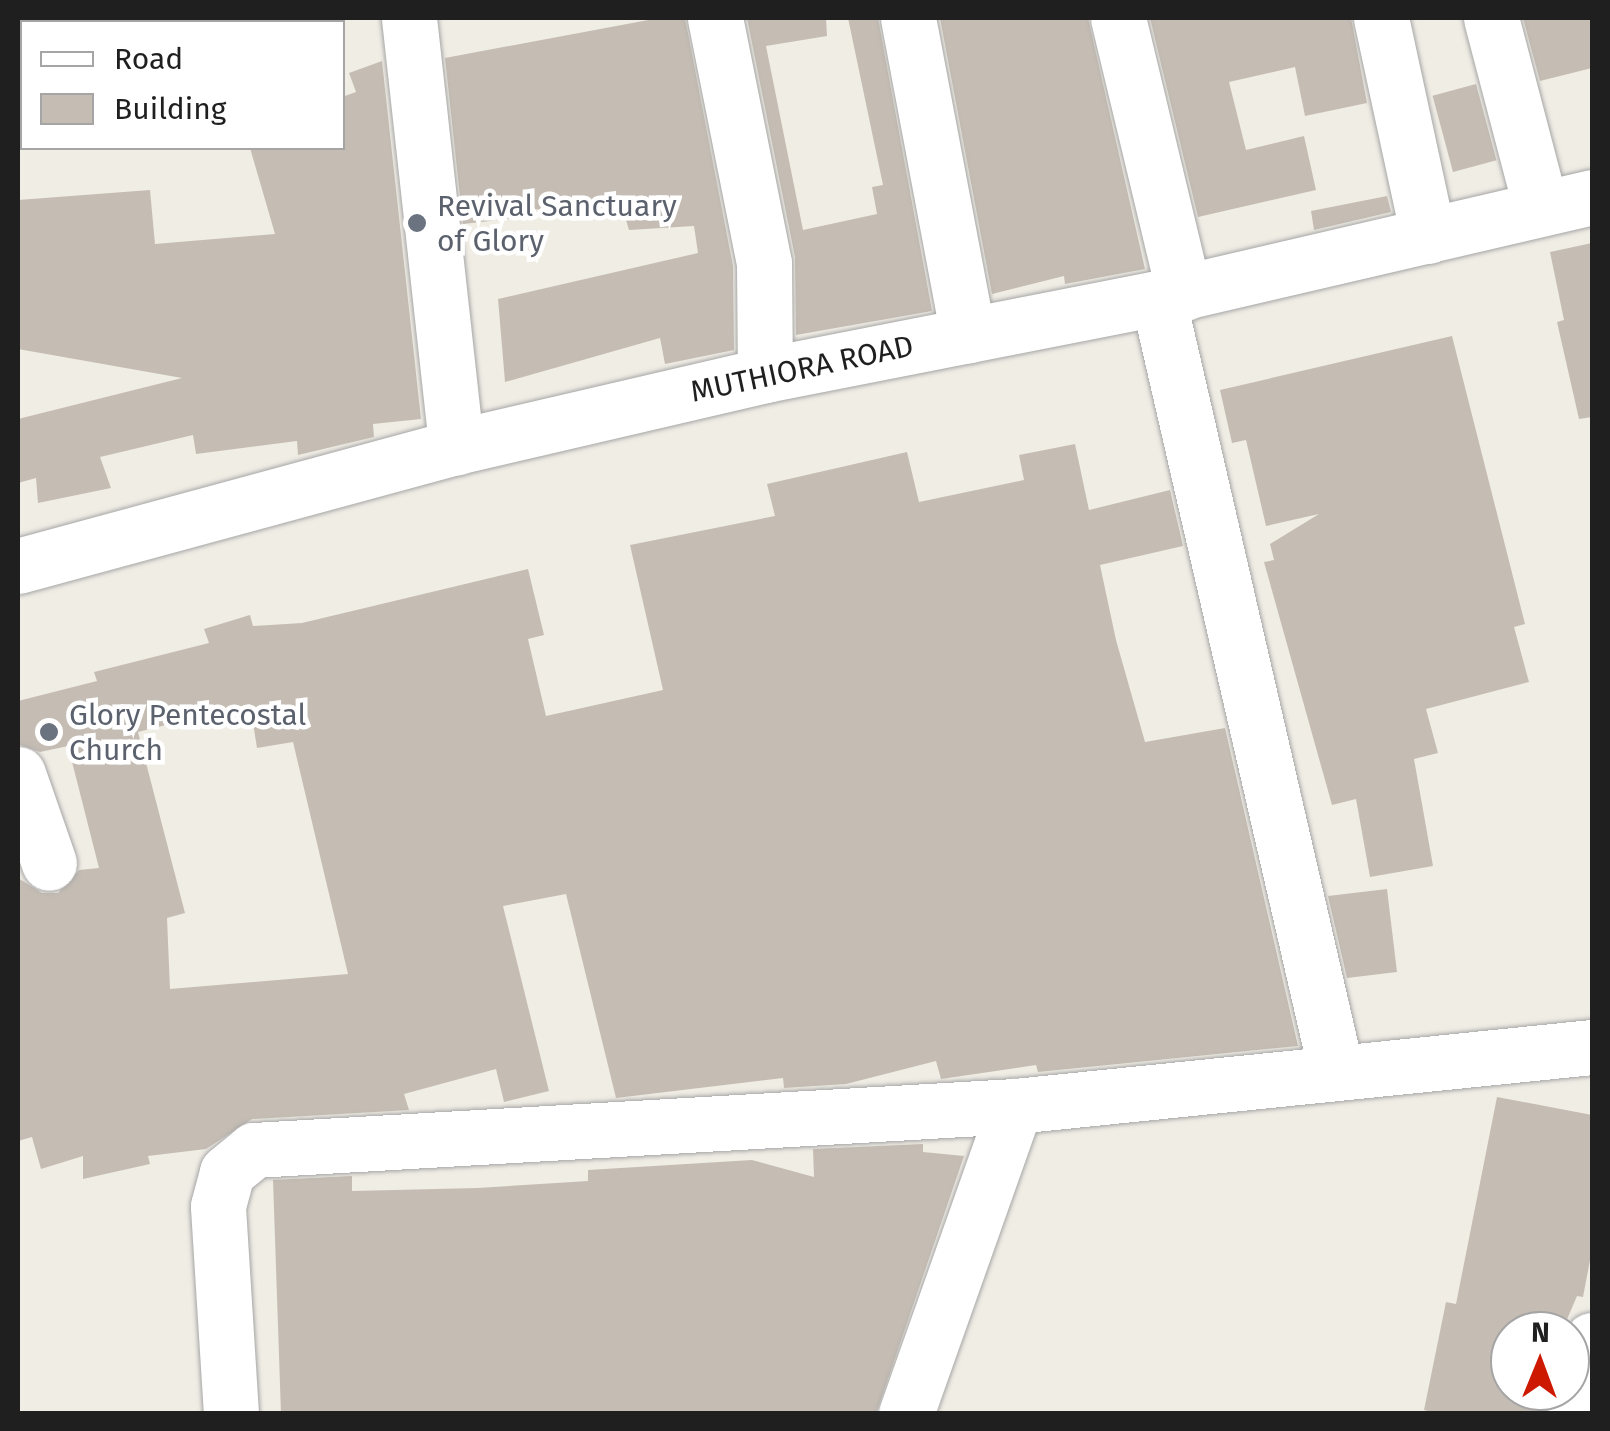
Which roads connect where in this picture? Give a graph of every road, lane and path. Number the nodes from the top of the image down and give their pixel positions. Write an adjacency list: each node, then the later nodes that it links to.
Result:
1 (409, 18): 12 (street)
2 (715, 18): 11 (street)
3 (908, 18): 10 (street)
4 (1118, 18): 9 (street)
5 (1381, 18): 8 (street)
6 (1491, 18): 7 (street)
7 (1567, 202): 8 (street, MUTHIORA ROAD)
8 (1428, 236): 9 (street, MUTHIORA ROAD)
9 (1171, 296): 10 (street, MUTHIORA ROAD); 17 (street)
10 (968, 335): 11 (street, MUTHIORA ROAD)
11 (764, 375): 12 (street, MUTHIORA ROAD)
12 (456, 446): 13 (street, MUTHIORA ROAD)
13 (18, 566)
14 (18, 774): 15 (street)
15 (49, 863)
16 (1592, 1046): 17 (street)
17 (1336, 1071): 18 (street)
18 (1015, 1106): 20 (street); 21 (street)
19 (1592, 1340): 22 (street)
20 (231, 1414)
21 (906, 1414)
22 (1575, 1414)

